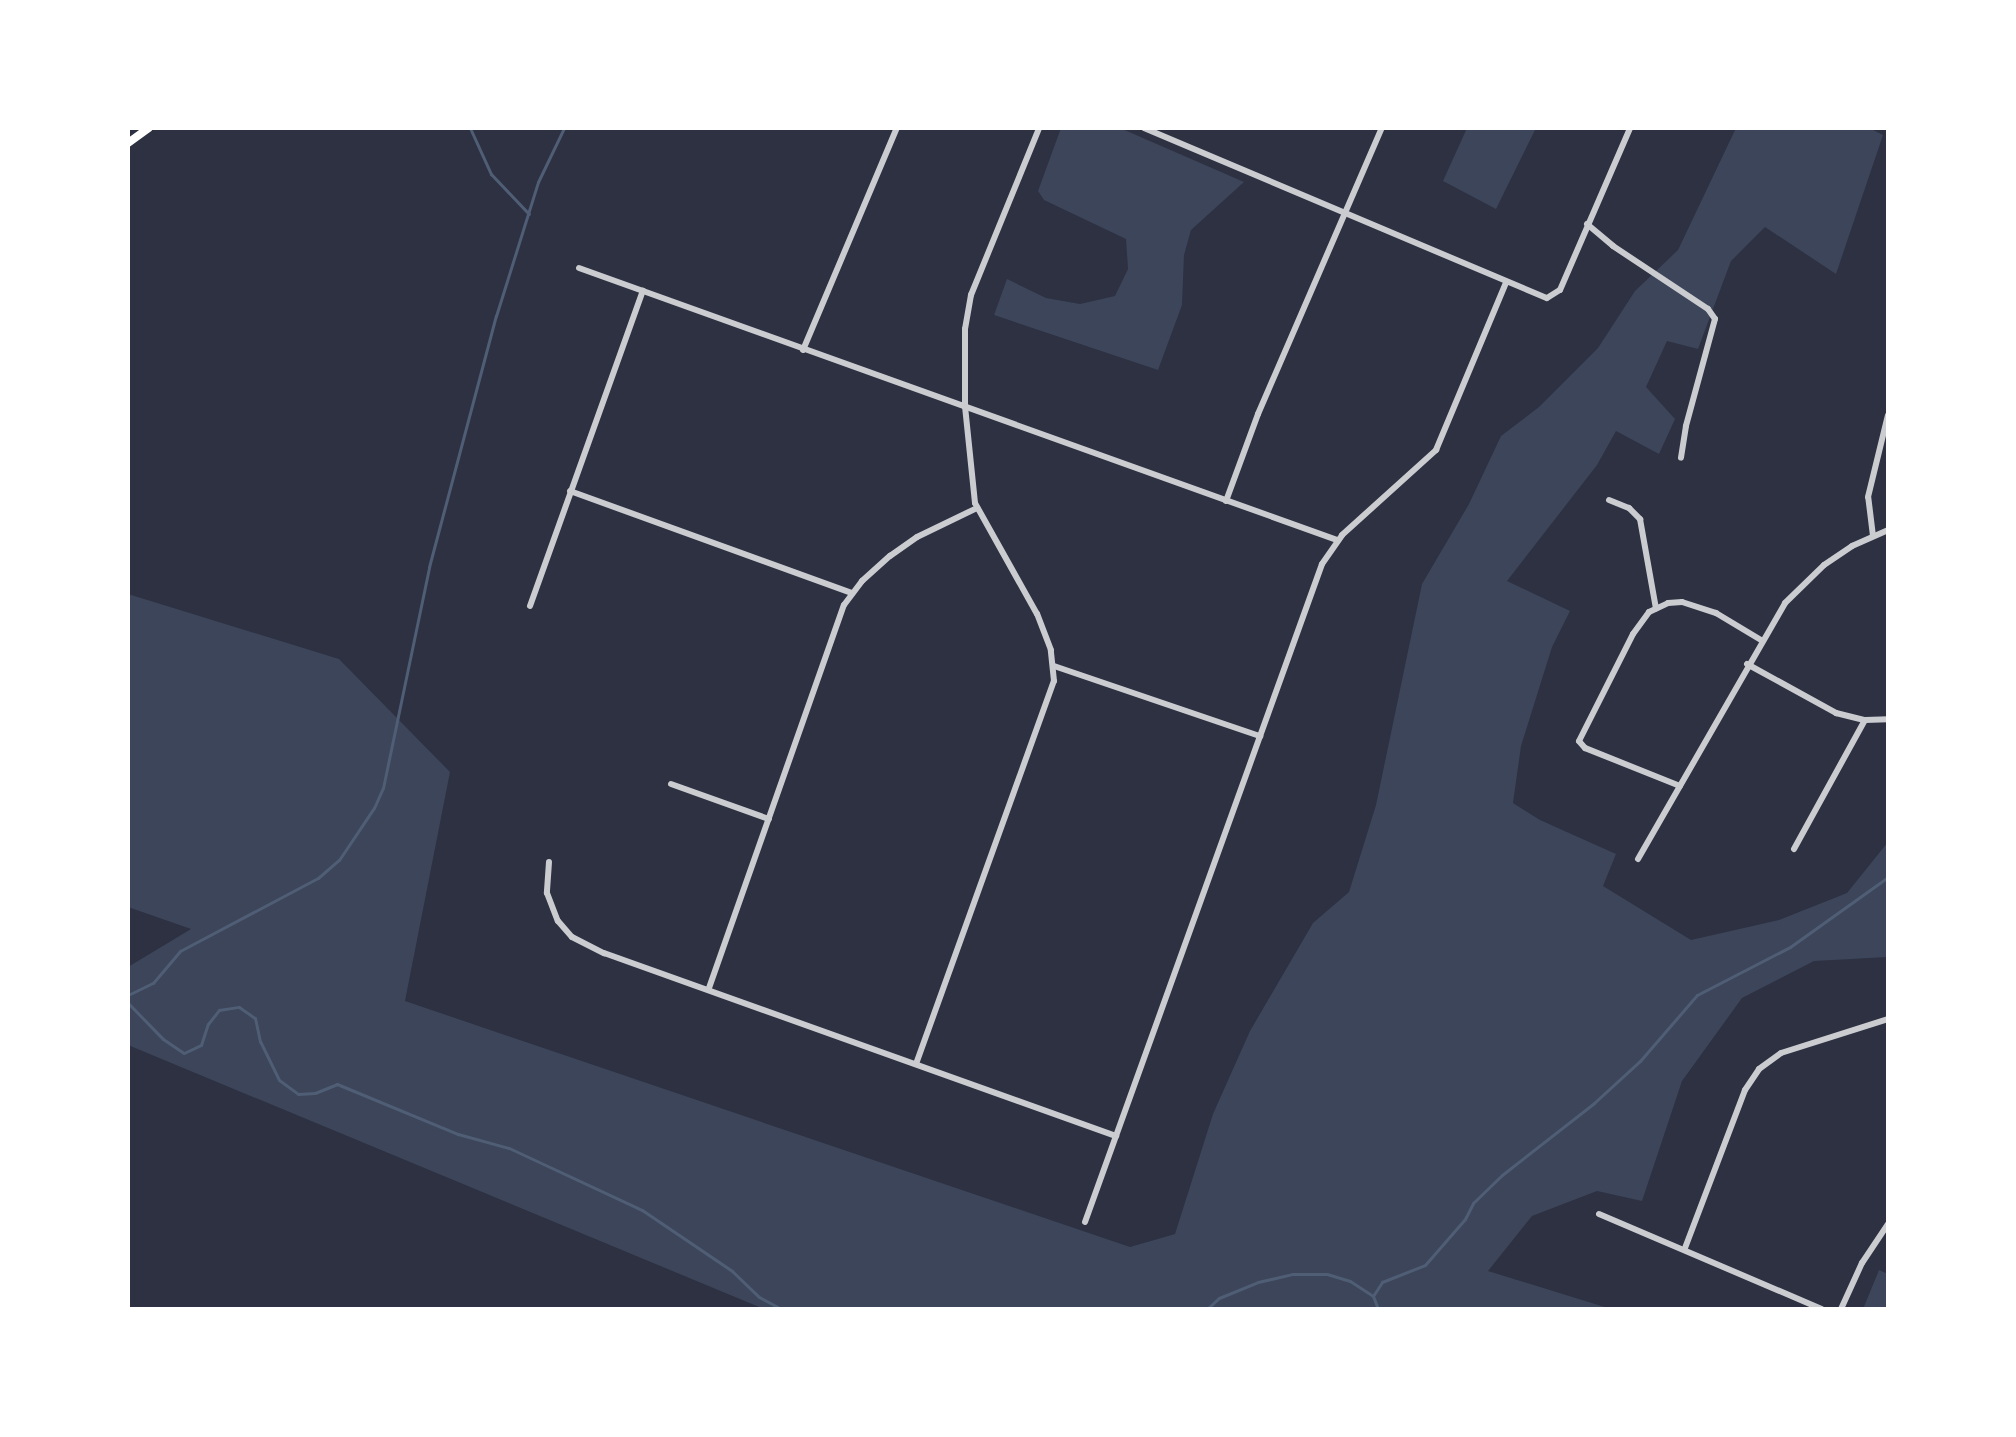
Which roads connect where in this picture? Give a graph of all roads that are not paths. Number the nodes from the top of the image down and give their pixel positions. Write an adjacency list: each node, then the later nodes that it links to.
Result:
1 (149, 128): 7 (main road)
2 (897, 128): 14 (street)
3 (1039, 128): 15 (street)
4 (1144, 128): 9 (street)
5 (1382, 128): 9 (street)
6 (1630, 128): 10 (street)
7 (138, 131): 8 (main road)
8 (128, 143)
9 (1344, 214): 12 (street); 20 (street)
10 (1587, 224): 12 (street); 17 (street)
11 (579, 268): 13 (street)
12 (1506, 283): 24 (street)
13 (643, 291): 14 (street); 18 (street)
14 (803, 350): 15 (street)
15 (965, 407): 20 (street); 21 (street)
16 (1888, 415): 23 (street)
17 (1681, 458)
18 (570, 491): 25 (street); 26 (street)
19 (1609, 500): 27 (street)
20 (1226, 501): 24 (street)
21 (977, 508): 25 (street); 30 (street)
22 (1888, 530): 23 (street)
23 (1873, 536): 28 (street)
24 (1337, 540): 33 (street)
25 (852, 593): 36 (street)
26 (530, 606)
27 (1656, 609): 28 (street); 35 (street)
28 (1761, 640): 29 (street)
29 (1747, 664): 32 (street); 35 (street)
30 (1054, 666): 33 (street); 42 (street)
31 (1888, 719): 32 (street)
32 (1865, 720): 37 (street)
33 (1260, 736): 43 (street)
34 (671, 784): 36 (street)
35 (1680, 786): 38 (street)
36 (769, 819): 40 (street)
37 (1794, 849)
38 (1638, 859)
39 (549, 862): 40 (street)
40 (709, 988): 42 (street)
41 (1888, 1019): 47 (street)
42 (916, 1064): 43 (street)
43 (1116, 1136): 45 (street)
44 (1599, 1214): 47 (street)
45 (1085, 1222)
46 (1888, 1224): 49 (street)
47 (1685, 1248): 48 (street)
48 (1822, 1309)
49 (1841, 1309)

